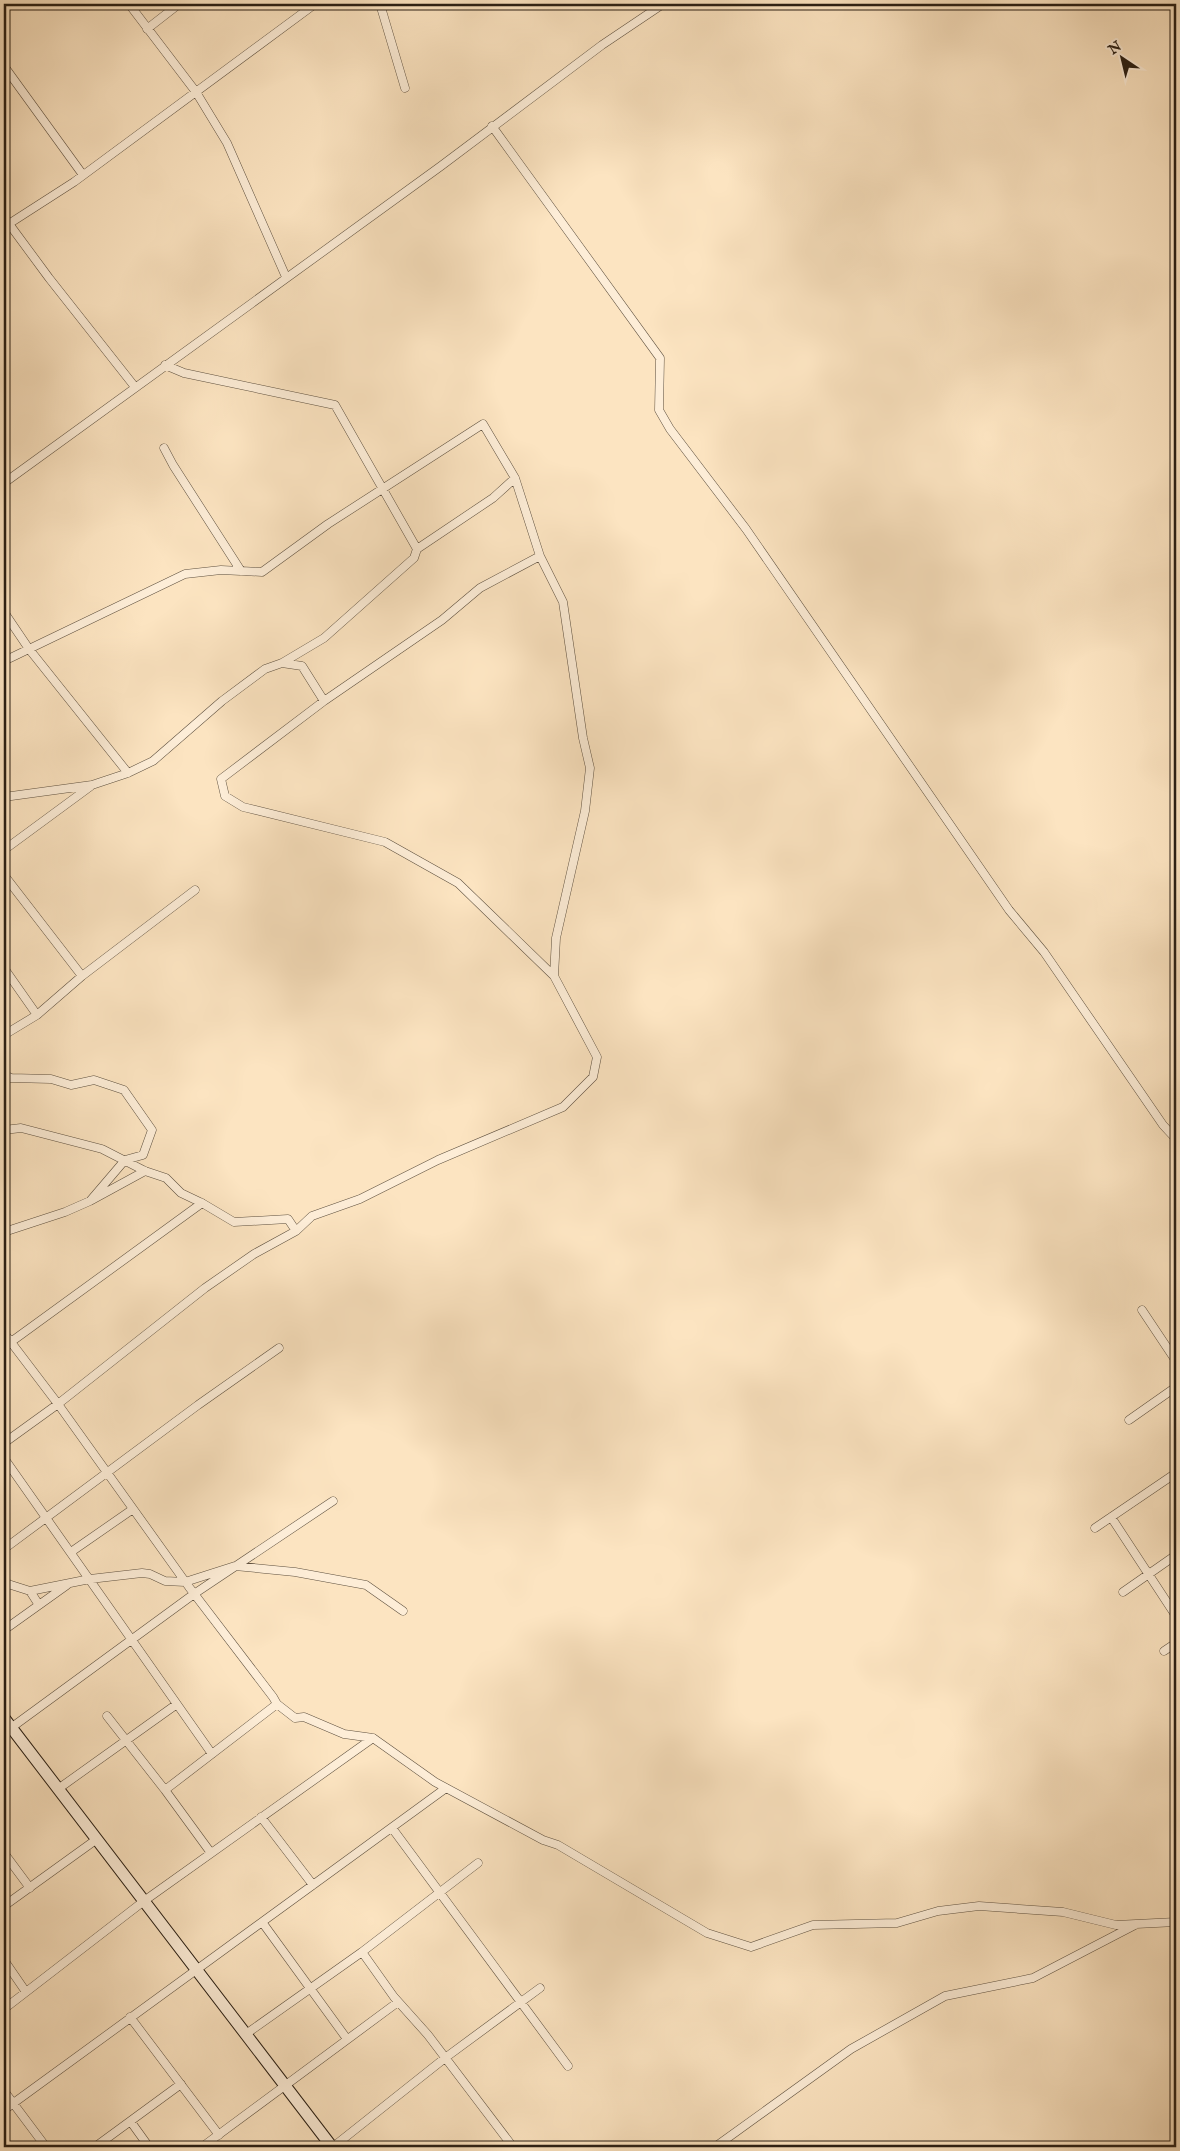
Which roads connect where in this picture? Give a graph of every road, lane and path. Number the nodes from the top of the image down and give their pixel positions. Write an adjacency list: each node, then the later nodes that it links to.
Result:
1 (129, 4): 6 (street)
2 (179, 4): 6 (street)
3 (315, 4): 9 (street)
4 (380, 4): 8 (street)
5 (664, 4): 10 (street)
6 (147, 29): 9 (street)
7 (4, 66): 11 (street)
8 (405, 88)
9 (196, 92): 11 (street); 13 (street)
10 (492, 126): 13 (street); 41 (street)
11 (84, 175): 12 (street)
12 (5, 222): 15 (street)
13 (286, 277): 14 (street)
14 (165, 365): 15 (street); 19 (street)
15 (135, 387): 18 (street)
16 (164, 448): 22 (street)
17 (515, 478): 19 (street); 20 (street); 21 (street)
18 (4, 483)
19 (384, 489): 20 (street); 22 (street)
20 (417, 549): 26 (street)
21 (540, 556): 27 (street); 36 (street)
22 (241, 571): 24 (street)
23 (4, 612): 24 (street)
24 (29, 649): 25 (street); 28 (street)
25 (4, 661)
26 (282, 663): 27 (street); 28 (street)
27 (324, 701): 36 (street)
28 (128, 773): 29 (street)
29 (92, 785): 30 (street); 31 (street)
30 (4, 797)
31 (4, 850)
32 (4, 875): 35 (street)
33 (195, 890): 35 (street)
34 (4, 970): 37 (street)
35 (82, 976): 37 (street)
36 (554, 976): 46 (street)
37 (37, 1015): 38 (street)
38 (4, 1035)
39 (4, 1075): 42 (street)
40 (4, 1130): 42 (street)
41 (1176, 1139)
42 (125, 1160): 43 (street); 44 (street)
43 (145, 1171): 44 (street); 45 (street)
44 (90, 1201): 47 (street)
45 (202, 1203): 46 (street); 50 (street)
46 (296, 1231): 54 (street)
47 (4, 1232)
48 (1142, 1310): 52 (street)
49 (4, 1333): 50 (street)
50 (7, 1345): 54 (street)
51 (279, 1348): 58 (street)
52 (1176, 1361)
53 (1176, 1387): 55 (street)
54 (58, 1404): 56 (street); 58 (street)
55 (1129, 1420)
56 (4, 1444)
57 (4, 1458): 63 (street)
58 (107, 1472): 61 (street); 63 (street)
59 (1176, 1473): 62 (street)
60 (333, 1500): 68 (street)
61 (133, 1509): 66 (street); 73 (street)
62 (1111, 1517): 64 (street); 69 (street)
63 (46, 1518): 65 (street); 66 (street)
64 (1095, 1528)
65 (4, 1549)
66 (71, 1552): 70 (street)
67 (1176, 1556): 69 (street)
68 (235, 1566): 73 (street); 76 (street); 78 (street)
69 (1148, 1574): 75 (street); 79 (street)
70 (87, 1576): 72 (street); 73 (street); 81 (street)
71 (4, 1579): 74 (street)
72 (71, 1582): 74 (street); 77 (street)
73 (185, 1582): 76 (street)
74 (30, 1591): 77 (street)
75 (1123, 1592)
76 (194, 1594): 81 (street); 85 (street)
77 (38, 1605): 80 (street)
78 (403, 1611)
79 (1176, 1616)
80 (4, 1630)
81 (132, 1640): 84 (street); 88 (street)
82 (1176, 1642): 83 (street)
83 (1164, 1651)
84 (177, 1704): 90 (street); 91 (street)
85 (277, 1704): 89 (street); 91 (street)
86 (107, 1716): 90 (street)
87 (4, 1718): 88 (main road)
88 (8, 1730): 93 (main road)
89 (372, 1738): 92 (street); 95 (street)
90 (125, 1741): 93 (street); 94 (street)
91 (212, 1754): 94 (street)
92 (446, 1788): 96 (street); 108 (street)
93 (58, 1789): 97 (main road)
94 (166, 1790): 99 (street)
95 (262, 1817): 99 (street); 101 (street)
96 (392, 1828): 101 (street); 103 (street)
97 (97, 1839): 102 (street); 104 (main road)
98 (4, 1853): 102 (street)
99 (211, 1853): 104 (street)
100 (478, 1863): 103 (street)
101 (313, 1885): 106 (street)
102 (30, 1888): 105 (street)
103 (439, 1893): 109 (street); 116 (street)
104 (144, 1901): 111 (main road); 114 (street)
105 (4, 1906)
106 (262, 1922): 111 (street); 113 (street)
107 (1176, 1922): 108 (street)
108 (1138, 1924): 136 (street)
109 (362, 1952): 113 (street); 115 (street)
110 (4, 1960): 114 (street)
111 (196, 1969): 118 (street); 119 (main road)
112 (540, 1988): 116 (street)
113 (310, 1989): 119 (street); 120 (street)
114 (26, 1992): 117 (street)
115 (398, 2002): 120 (street); 121 (street)
116 (520, 2002): 121 (street); 122 (street)
117 (4, 2009)
118 (130, 2017): 123 (street); 126 (street)
119 (246, 2034): 124 (main road)
120 (347, 2039): 124 (street)
121 (445, 2058): 134 (street); 135 (street)
122 (568, 2066)
123 (181, 2084): 128 (street); 129 (street)
124 (285, 2085): 129 (street); 134 (main road)
125 (4, 2091): 126 (street)
126 (13, 2103): 127 (street); 130 (street)
127 (4, 2110)
128 (131, 2122): 131 (street); 132 (street)
129 (219, 2135): 133 (street)
130 (46, 2147)
131 (95, 2147)
132 (149, 2147)
133 (202, 2147)
134 (332, 2147)
135 (513, 2147)
136 (715, 2147)

